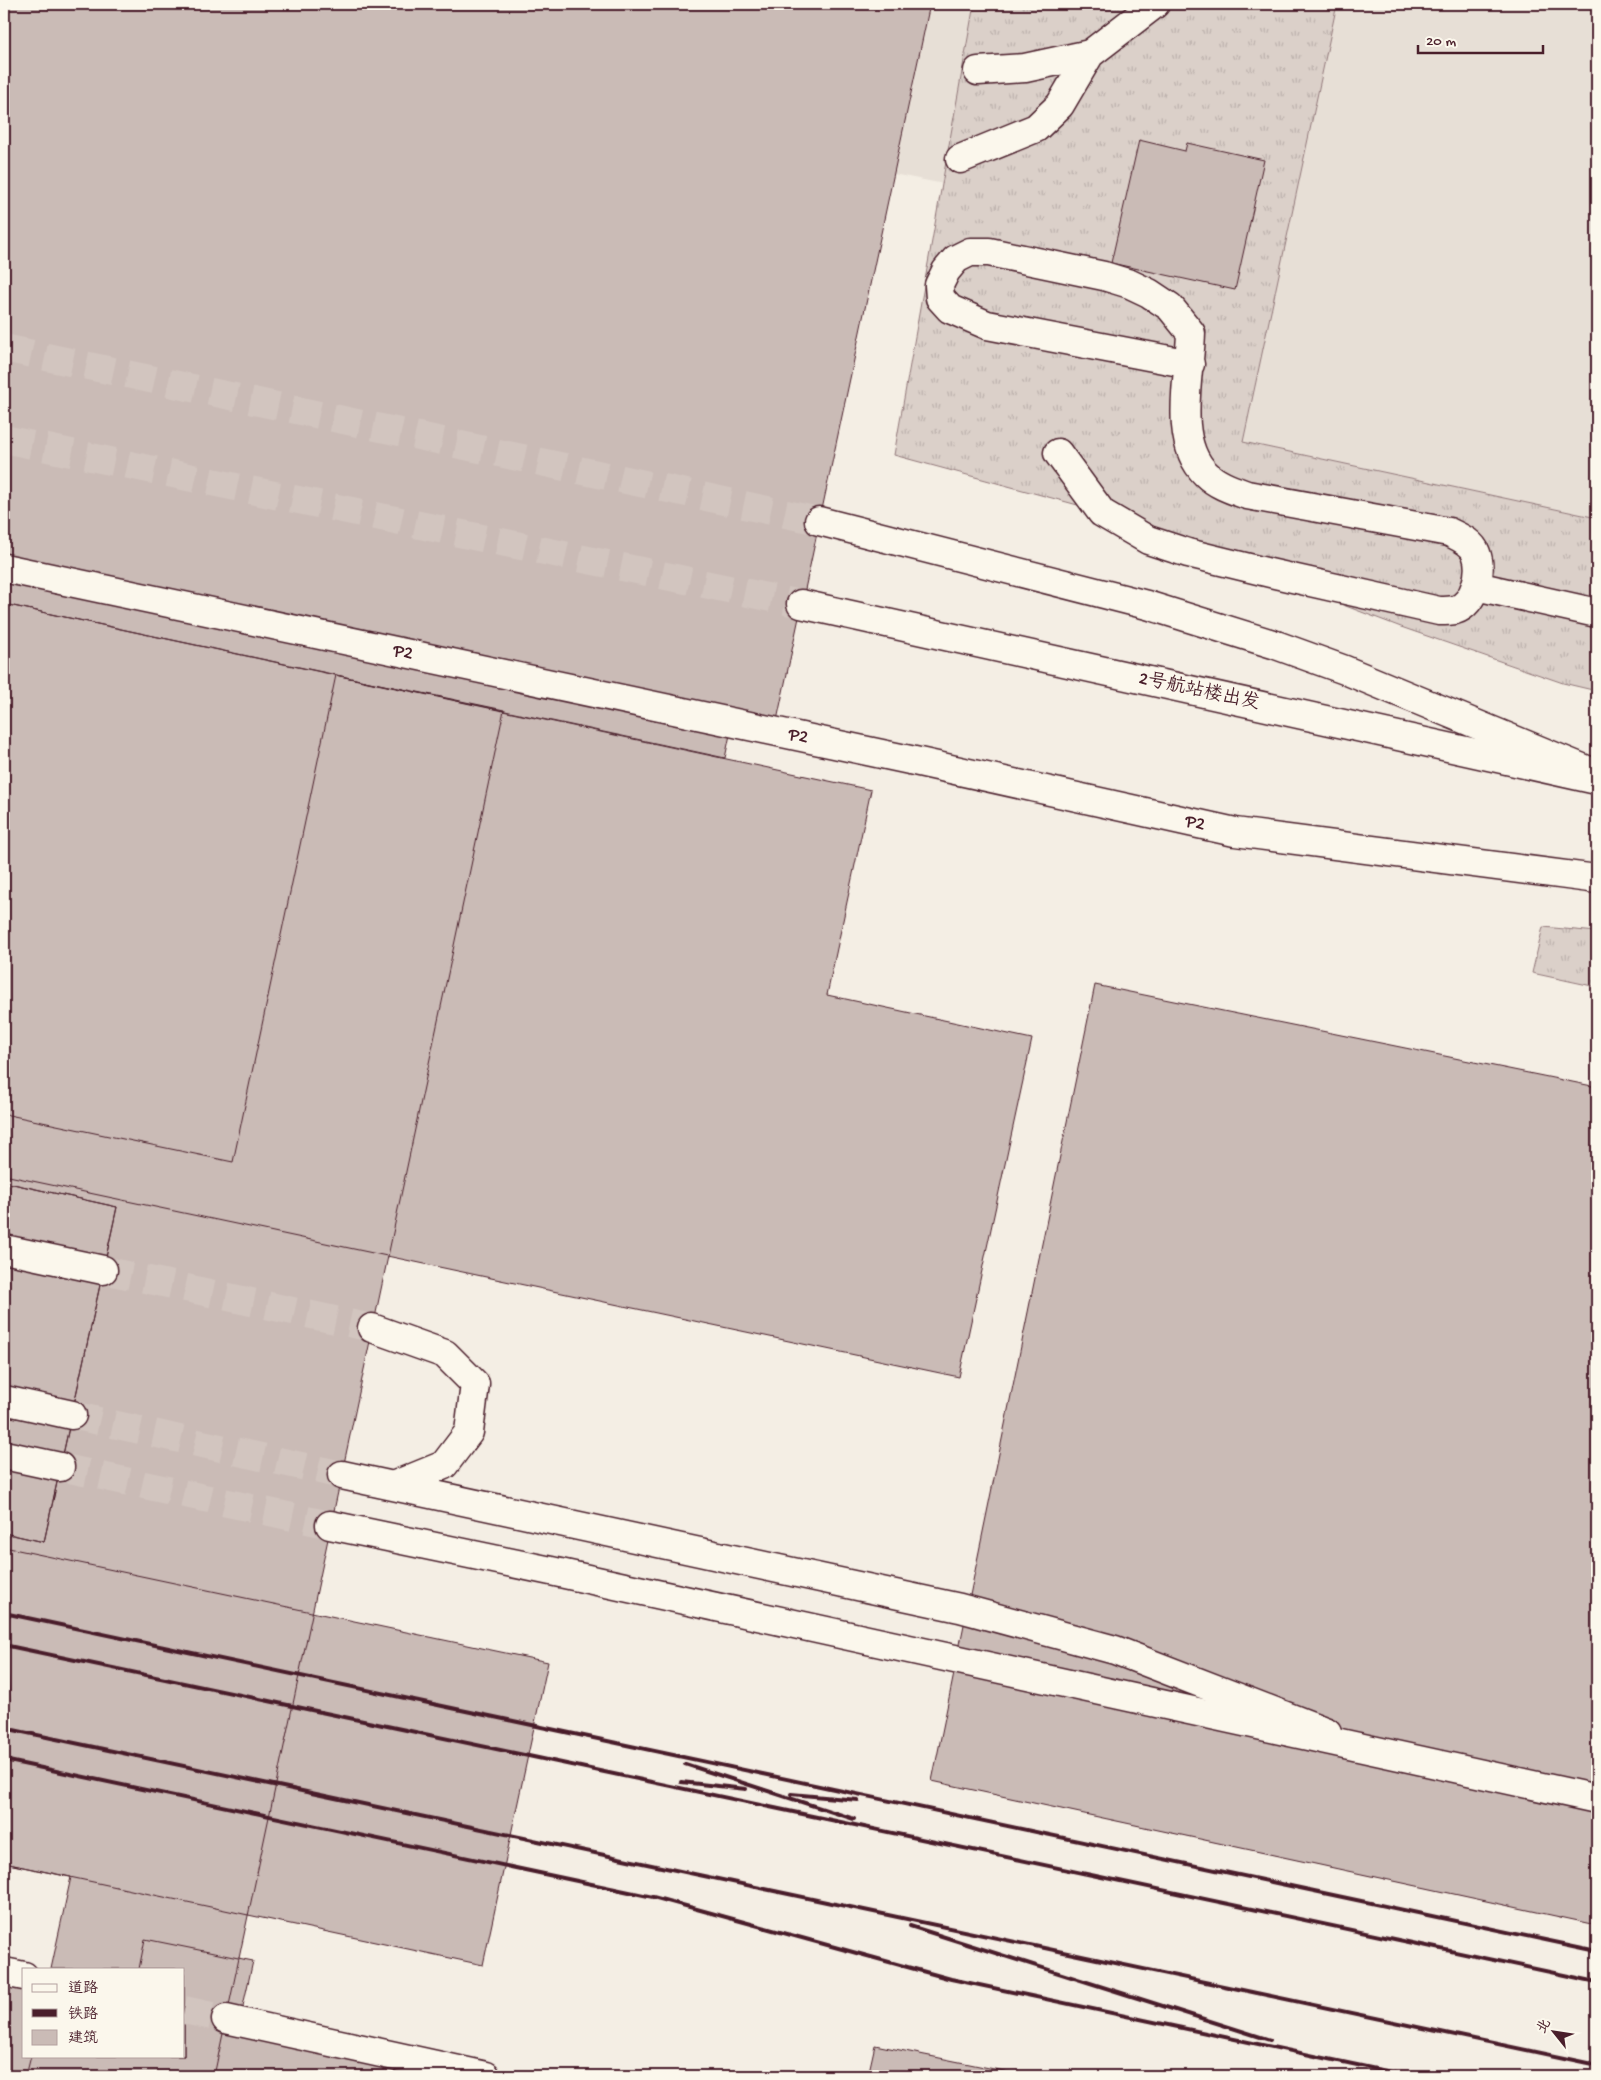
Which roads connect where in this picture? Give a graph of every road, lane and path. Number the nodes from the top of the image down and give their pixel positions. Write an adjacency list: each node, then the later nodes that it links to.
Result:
1 (1155, 4): 2 (main road)
2 (1090, 54): 3 (main road); 4 (main road)
3 (978, 71)
4 (960, 159)
5 (1190, 364): 5 (main road); 9 (main road)
6 (1058, 453): 9 (main road)
7 (819, 521): 12 (main road)
8 (4, 568): 14 (main road, P2)
9 (1476, 586): 11 (main road)
10 (801, 604): 13 (main road, 2号航站楼出发)
11 (1597, 613)
12 (1597, 775)
13 (1597, 780)
14 (1597, 879)
15 (4, 1249): 16 (main road)
16 (103, 1270)
17 (372, 1328): 23 (main road)
18 (4, 1400): 19 (main road)
19 (72, 1415)
20 (4, 1455): 21 (main road)
21 (60, 1467)
22 (342, 1475): 23 (main road)
23 (395, 1485): 25 (main road)
24 (330, 1525): 25 (main road)
25 (1373, 1750): 26 (main road)
26 (1546, 1788): 27 (main road); 28 (main road)
27 (1597, 1792)
28 (1597, 1799)
29 (4, 1972): 30 (main road)
30 (22, 1976)
31 (226, 2019): 32 (main road)
32 (486, 2076)

